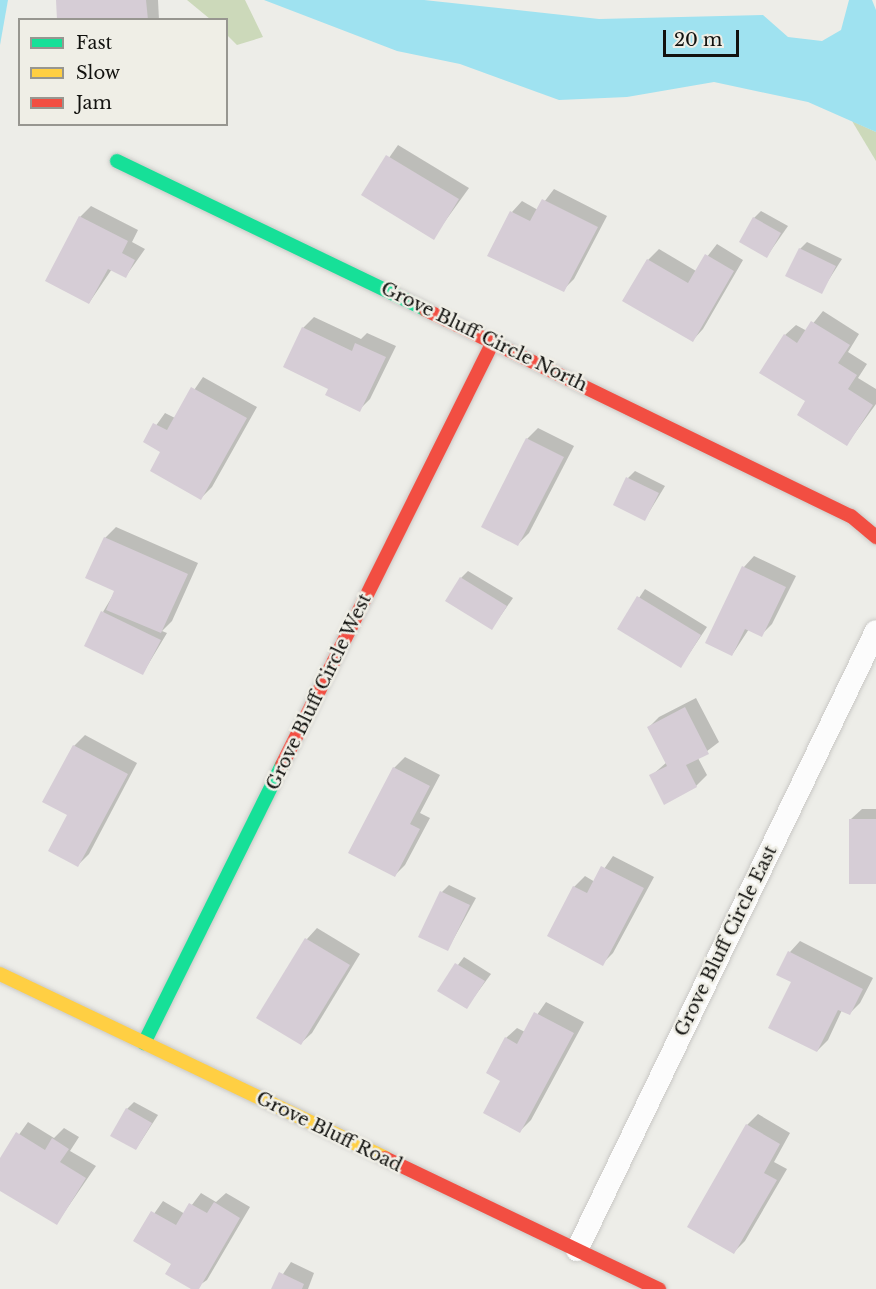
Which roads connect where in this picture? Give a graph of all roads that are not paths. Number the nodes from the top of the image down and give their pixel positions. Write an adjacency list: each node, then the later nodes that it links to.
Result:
1 (117, 161): 2 (street, Grove Bluff Circle North)
2 (493, 341): 3 (street, Grove Bluff Circle North); 6 (street, Grove Bluff Circle West)
3 (876, 537)
4 (876, 631): 7 (street, Grove Bluff Circle East)
5 (0, 974): 6 (street, Grove Bluff Road)
6 (144, 1043): 7 (street, Grove Bluff Road)
7 (577, 1250): 8 (street, Grove Bluff Road)
8 (659, 1289)

